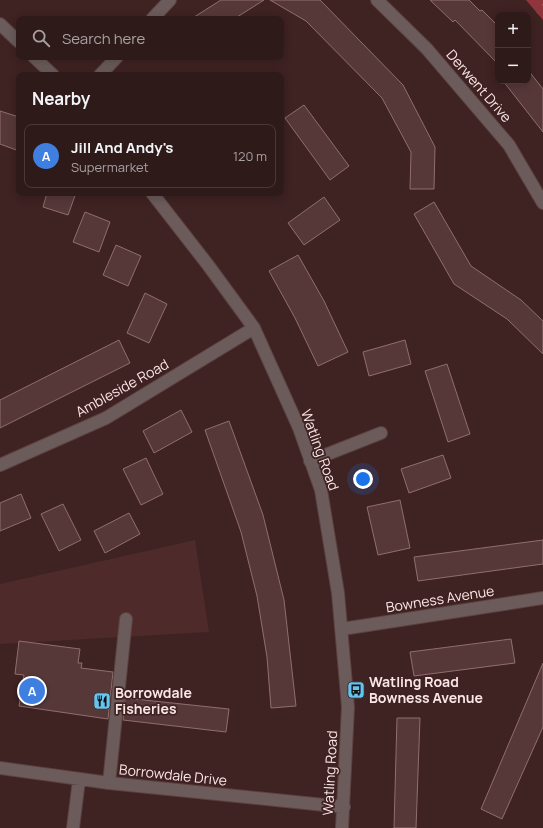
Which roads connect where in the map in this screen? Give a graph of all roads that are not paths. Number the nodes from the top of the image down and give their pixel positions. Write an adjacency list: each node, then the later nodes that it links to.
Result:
1 (170, 0): 3 (street)
2 (376, 0): 11 (street, Derwent Drive)
3 (155, 16)
4 (0, 24): 5 (street)
5 (16, 39)
6 (37, 60): 8 (street)
7 (114, 60): 9 (street)
8 (50, 72)
9 (103, 72)
10 (154, 196): 12 (street, Watling Road)
11 (543, 203)
12 (254, 328): 14 (street, Watling Road); 15 (street, Ambleside Road)
13 (380, 433): 14 (street)
14 (310, 461): 18 (street, Watling Road)
15 (0, 465)
16 (543, 598): 18 (street, Bowness Avenue)
17 (126, 619): 21 (street)
18 (342, 629): 22 (street, Watling Road)
19 (0, 768): 20 (street, Borrowdale Drive)
20 (79, 780): 21 (street, Borrowdale Drive); 23 (street)
21 (109, 783): 22 (street, Borrowdale Drive)
22 (344, 807): 24 (street, Watling Road)
23 (73, 828)
24 (342, 828)

